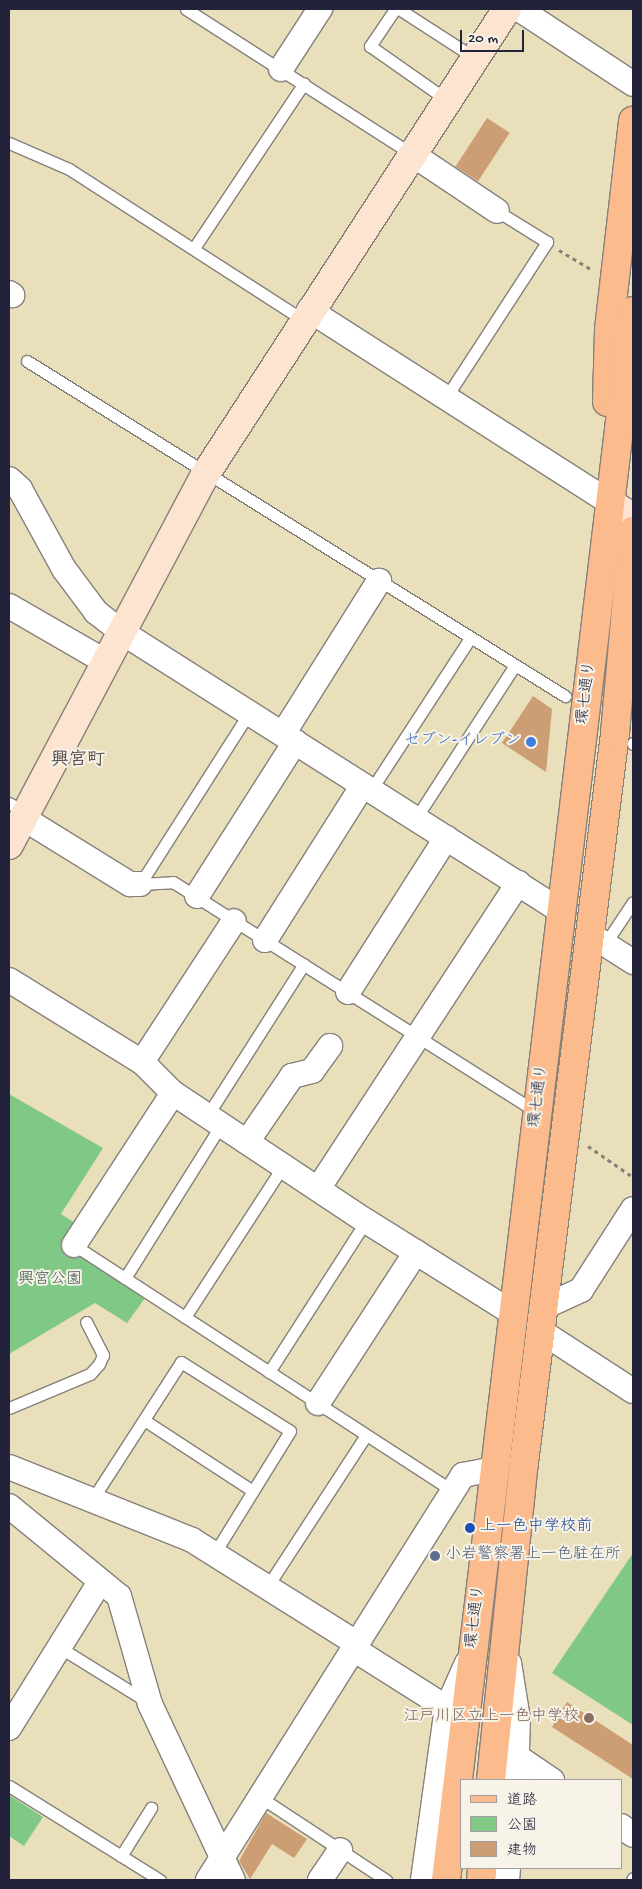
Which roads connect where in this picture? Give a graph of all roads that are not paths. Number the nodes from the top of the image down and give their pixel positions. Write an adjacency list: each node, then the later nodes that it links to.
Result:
1 (186, 9): 8 (lane)
2 (320, 9): 8 (street)
3 (395, 9): 11 (lane)
4 (400, 9): 7 (lane)
5 (508, 9): 7 (street)
6 (519, 9): 10 (street)
7 (475, 58): 11 (street)
8 (282, 69): 9 (lane)
9 (304, 83): 14 (lane); 16 (lane)
10 (633, 84)
11 (447, 100): 14 (street)
12 (633, 120): 23 (main road)
13 (9, 143): 16 (lane)
14 (412, 154): 15 (street); 18 (street)
15 (497, 210): 20 (lane)
16 (194, 248): 18 (lane)
17 (633, 311): 23 (main road, 環七通り)
18 (306, 315): 20 (street); 21 (street)
19 (26, 361): 21 (lane)
20 (447, 396): 23 (street)
21 (205, 475): 25 (lane); 27 (street)
22 (9, 479): 27 (street)
23 (622, 510): 43 (main road, 環七通り)
24 (633, 531): 45 (main road, 環七通り)
25 (379, 581): 28 (lane); 33 (street)
26 (9, 606): 29 (street)
27 (120, 631): 29 (street); 32 (street)
28 (470, 638): 30 (lane); 34 (lane)
29 (106, 662): 35 (street)
30 (515, 665): 31 (lane); 36 (lane)
31 (565, 696)
32 (249, 713): 33 (street); 40 (lane)
33 (289, 738): 34 (street); 41 (street)
34 (367, 788): 36 (street); 46 (street)
35 (19, 811): 38 (street); 40 (street)
36 (416, 818): 37 (street)
37 (446, 838): 39 (street); 50 (street)
38 (9, 845)
39 (518, 883): 43 (street); 51 (street)
40 (140, 884): 41 (lane)
41 (197, 896): 44 (lane)
42 (633, 902): 45 (lane)
43 (561, 910): 55 (main road, 環七通り)
44 (234, 920): 46 (lane); 53 (street)
45 (598, 939): 47 (street); 67 (main road, 環七通り)
46 (265, 940): 48 (lane)
47 (633, 962)
48 (304, 964): 50 (lane); 56 (lane)
49 (9, 980): 53 (street)
50 (348, 992): 51 (lane)
51 (417, 1035): 55 (lane); 59 (street)
52 (330, 1046): 57 (street)
53 (142, 1062): 54 (street)
54 (173, 1093): 56 (street); 62 (street)
55 (538, 1112): 65 (main road, 環七通り)
56 (214, 1120): 57 (street); 64 (lane)
57 (247, 1142): 58 (street)
58 (282, 1166): 59 (street); 66 (lane)
59 (318, 1189): 61 (street)
60 (633, 1209): 67 (street)
61 (366, 1221): 63 (street); 69 (lane)
62 (74, 1245): 64 (lane)
63 (416, 1252): 65 (street); 71 (street)
64 (125, 1278): 66 (lane)
65 (514, 1314): 76 (main road, 環七通り)
66 (185, 1317): 69 (lane)
67 (543, 1320): 70 (street); 84 (main road, 環七通り)
68 (86, 1322): 72 (lane)
69 (269, 1372): 71 (lane)
70 (633, 1391)
71 (318, 1403): 74 (lane)
72 (9, 1408)
73 (144, 1420): 77 (lane); 77 (lane); 79 (lane)
74 (366, 1435): 78 (lane); 83 (lane)
75 (9, 1467): 79 (street)
76 (495, 1469): 78 (street); 87 (main road, 環七通り)
77 (254, 1490): 81 (lane)
78 (453, 1491): 85 (street)
79 (92, 1500): 81 (street)
80 (9, 1506): 82 (street)
81 (214, 1554): 83 (street)
82 (100, 1582): 86 (street); 88 (street)
83 (267, 1587): 85 (street)
84 (505, 1636): 91 (street); 92 (main road, 環七通り)
85 (354, 1646): 89 (street); 95 (street)
86 (59, 1647): 88 (lane); 90 (street)
87 (473, 1648): 89 (street); 108 (main road, 環七通り)
88 (150, 1704): 101 (street)
89 (447, 1708): 107 (street)
90 (9, 1728)
91 (517, 1769): 93 (street)
92 (491, 1779)
93 (549, 1779)
94 (9, 1786): 100 (lane)
95 (260, 1797): 99 (lane); 101 (street)
96 (151, 1808): 100 (lane)
97 (622, 1827): 98 (street)
98 (633, 1835)
99 (340, 1850): 105 (street); 106 (lane)
100 (121, 1856): 102 (lane)
101 (223, 1857): 103 (street); 104 (street)
102 (160, 1880)
103 (208, 1880)
104 (233, 1880)
105 (320, 1880)
106 (386, 1880)
107 (423, 1880)
108 (446, 1880)

